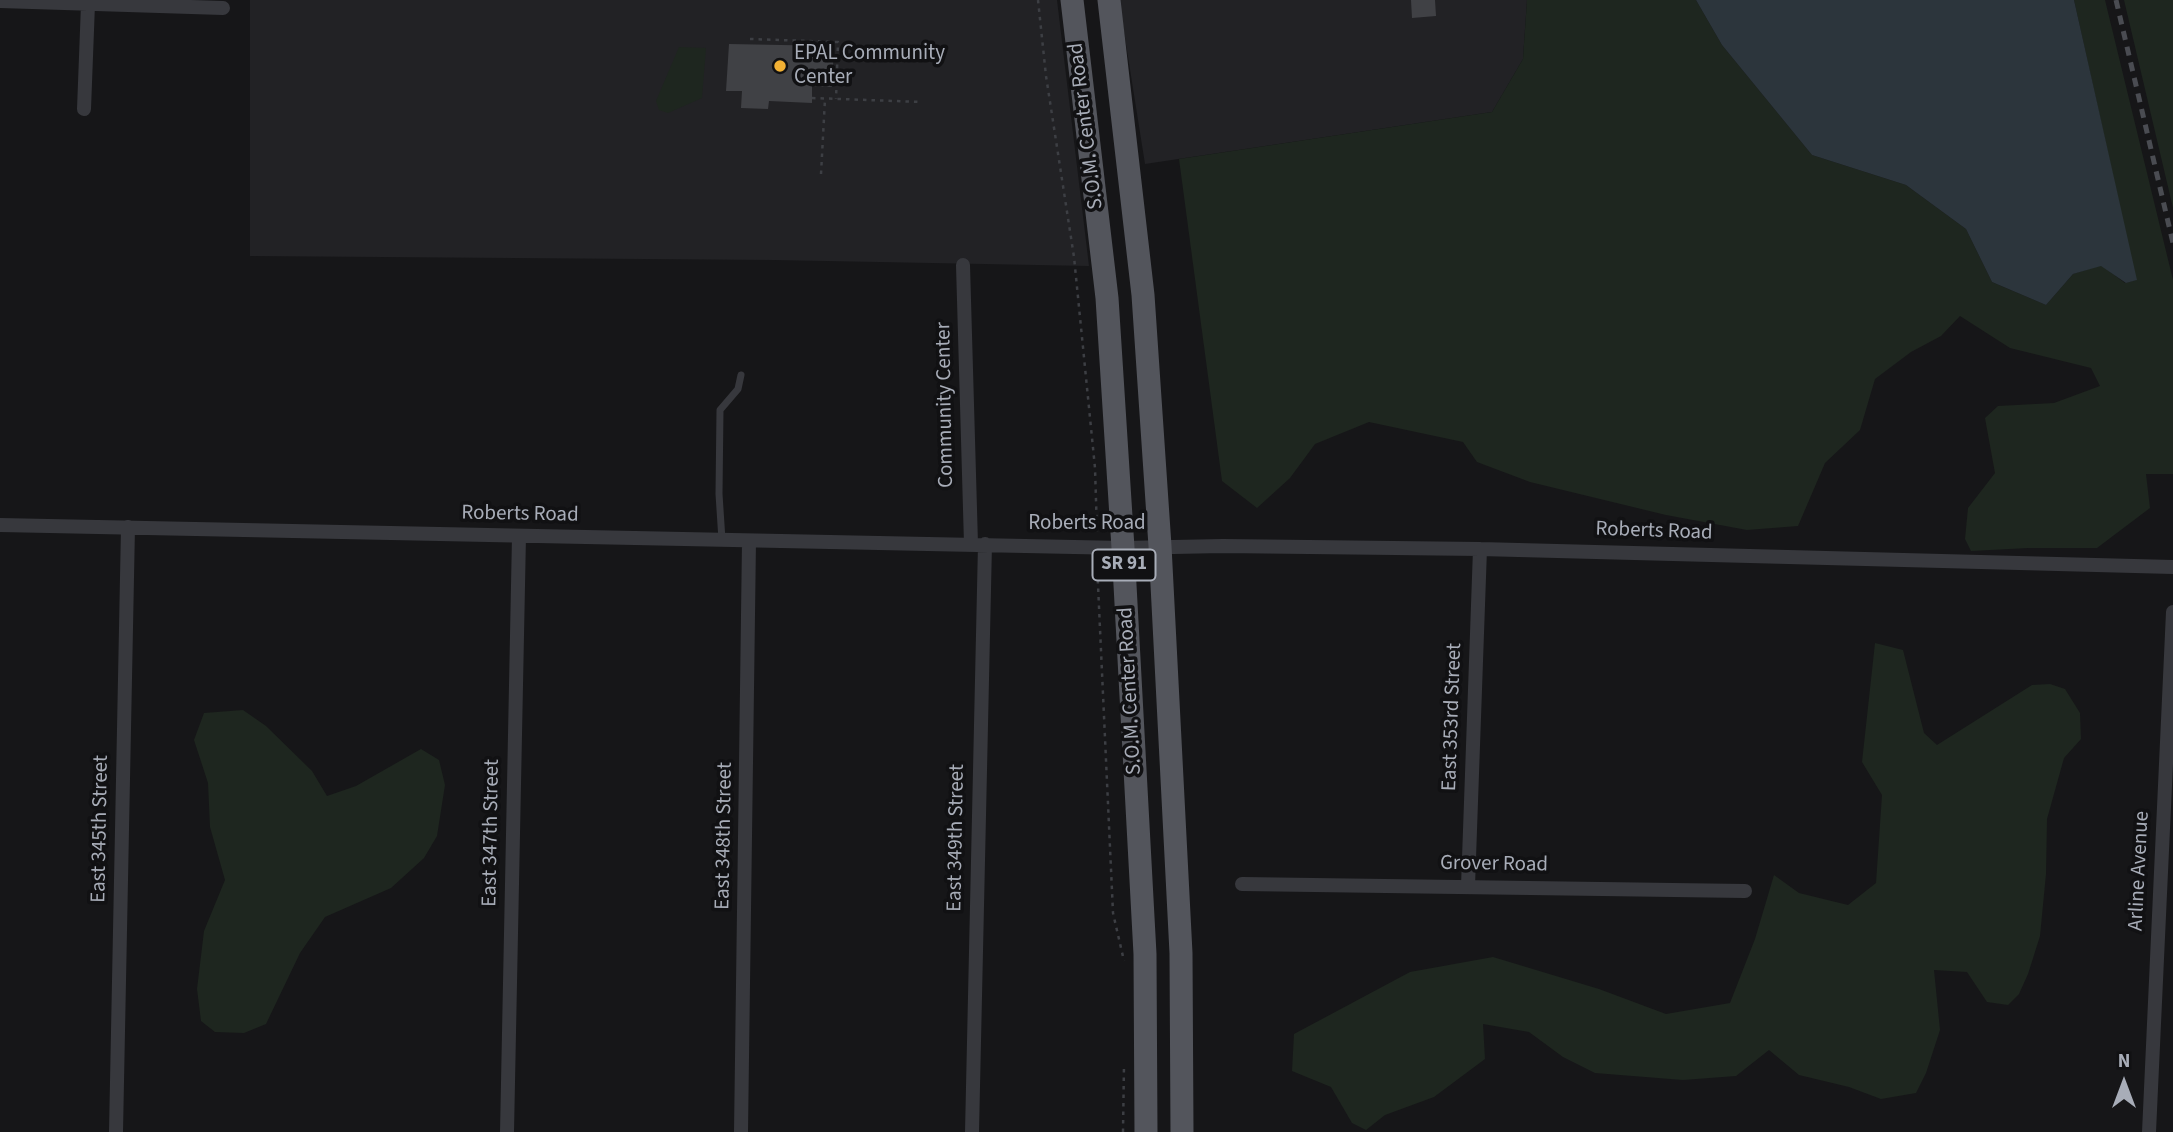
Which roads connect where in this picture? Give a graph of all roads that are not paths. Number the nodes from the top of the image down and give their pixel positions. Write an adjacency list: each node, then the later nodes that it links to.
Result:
1 (1072, 0): 16 (main road, S.O.M. Center Road / SR 91)
2 (1109, 0): 15 (main road, S.O.M. Center Road / SR 91)
3 (0, 1): 4 (street)
4 (88, 4): 5 (street); 6 (street)
5 (223, 8)
6 (84, 108)
7 (963, 265): 14 (street, Community Center)
8 (741, 375): 12 (lane)
9 (0, 524): 10 (street, Roberts Road)
10 (128, 527): 11 (street, Roberts Road); 23 (street, East 345th Street)
11 (519, 536): 12 (street, Roberts Road); 24 (street, East 347th Street)
12 (722, 541): 13 (street, Roberts Road)
13 (750, 541): 14 (street, Roberts Road); 25 (street, East 348th Street)
14 (978, 544): 16 (street, Roberts Road); 26 (street, East 349th Street)
15 (1160, 546): 16 (street, Roberts Road); 17 (street, Roberts Road); 28 (main road, S.O.M. Center Road / SR 91)
16 (1124, 548): 27 (main road, S.O.M. Center Road / SR 91)
17 (1480, 549): 18 (street, Roberts Road); 21 (street, East 353rd Street)
18 (2173, 567)
19 (2173, 612): 29 (street, Arline Avenue)
20 (1242, 884): 21 (street, Grover Road)
21 (1468, 886): 22 (street, Grover Road)
22 (1745, 891)
23 (116, 1132)
24 (507, 1132)
25 (741, 1132)
26 (972, 1132)
27 (1146, 1132)
28 (1182, 1132)
29 (2149, 1132)

